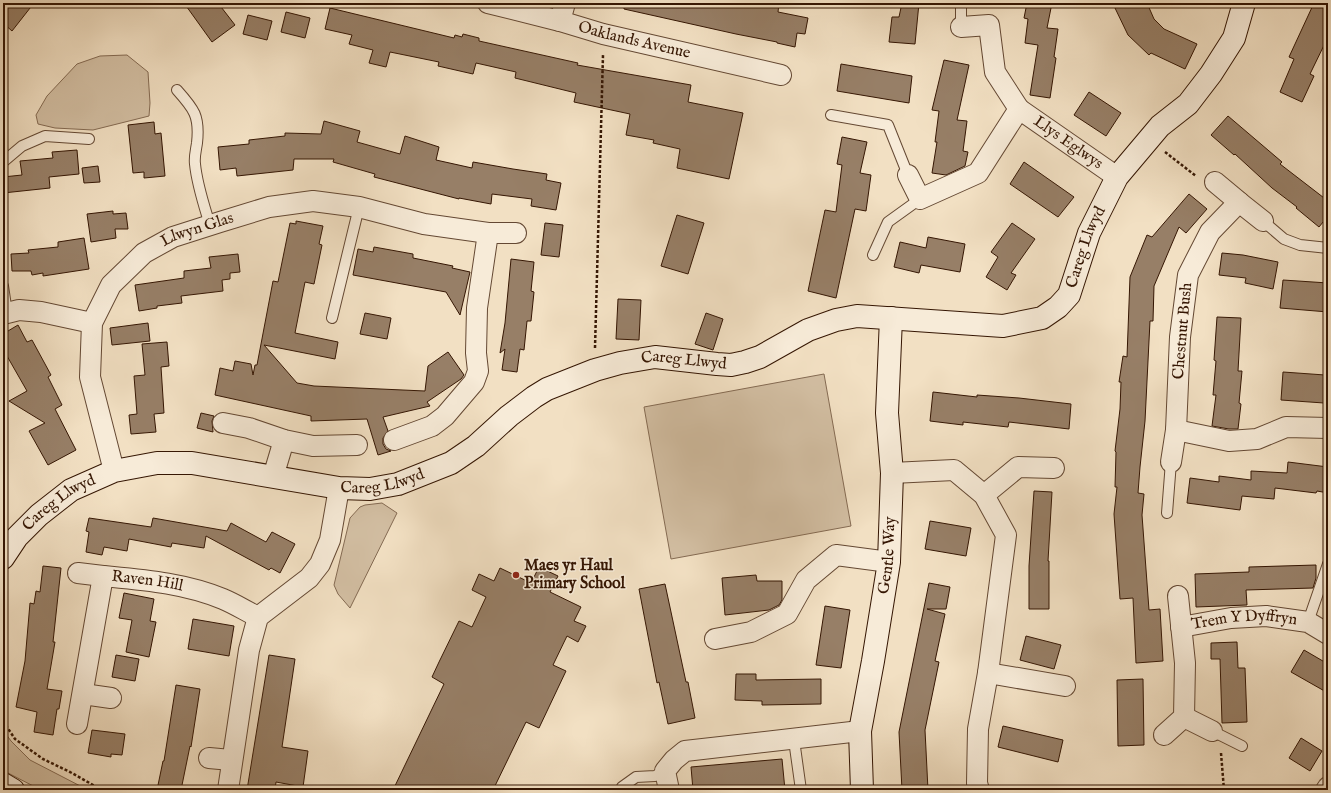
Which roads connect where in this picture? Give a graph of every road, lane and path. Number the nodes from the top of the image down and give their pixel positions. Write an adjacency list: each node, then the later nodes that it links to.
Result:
1 (488, 3): 4 (street, Oaklands Avenue)
2 (961, 3): 5 (lane)
3 (1244, 3): 15 (street, Careg Llwyd)
4 (563, 12): 6 (street, Oaklands Avenue)
5 (961, 27): 9 (street, Llys Eglwys)
6 (603, 34): 7 (street, Oaklands Avenue); 31 (path)
7 (781, 75)
8 (177, 90): 21 (lane)
9 (1018, 109): 15 (street, Llys Eglwys); 17 (street, Llys Eglwys)
10 (831, 115): 14 (lane)
11 (89, 139): 13 (lane)
12 (1159, 148): 16 (path)
13 (3, 162)
14 (908, 175): 17 (street)
15 (1117, 177): 29 (street, Careg Llwyd)
16 (1216, 182): 18 (street)
17 (920, 199): 25 (lane)
18 (1239, 202): 20 (street); 34 (street, Chestnut Bush)
19 (359, 207): 21 (street, Llwyn Glas); 22 (street, Llwyn Glas); 28 (lane)
20 (1263, 221): 24 (lane)
21 (210, 225): 30 (street, Llwyn Glas)
22 (488, 233): 23 (street, Llwyn Glas); 36 (street)
23 (516, 233)
24 (1328, 248)
25 (873, 255)
26 (3, 286): 27 (lane)
27 (5, 313): 30 (street)
28 (332, 318)
29 (891, 318): 31 (street, Careg Llwyd); 41 (street, Gentle Way)
30 (92, 323): 40 (street, Llwyn Glas)
31 (594, 370): 43 (street, Careg Llwyd)
32 (222, 423): 35 (street)
33 (1328, 428): 34 (street)
34 (1176, 430): 38 (street, Chestnut Bush)
35 (284, 440): 37 (street); 42 (street)
36 (394, 440)
37 (358, 445)
38 (1171, 462): 45 (lane)
39 (1054, 468): 44 (street)
40 (114, 471): 42 (street, Careg Llwyd); 46 (street, Careg Llwyd)
41 (892, 473): 44 (street); 47 (street, Gentle Way)
42 (273, 477): 43 (street, Careg Llwyd)
43 (339, 488): 52 (street)
44 (984, 494): 57 (street)
45 (1167, 513)
46 (3, 558)
47 (889, 562): 56 (street); 64 (street, Gentle Way)
48 (1328, 564): 53 (lane)
49 (78, 573): 50 (street)
50 (103, 576): 52 (street, Raven Hill); 59 (street, Raven Hill)
51 (1178, 596): 54 (street, Trem Y Dyffryn)
52 (258, 617): 70 (street)
53 (1308, 622): 54 (street, Trem Y Dyffryn); 55 (street, Trem Y Dyffryn)
54 (1182, 627): 61 (street, Trem Y Dyffryn)
55 (1328, 634)
56 (715, 639)
57 (988, 673): 58 (street); 81 (street)
58 (1065, 686)
59 (83, 694): 60 (street); 63 (street, Raven Hill)
60 (111, 698)
61 (1184, 717): 65 (street); 66 (street)
62 (3, 721): 75 (path)
63 (77, 724)
64 (860, 731): 67 (street); 80 (street, Gentle Way)
65 (1164, 735)
66 (1216, 739): 68 (lane); 82 (path)
67 (794, 740): 71 (street); 79 (lane)
68 (1242, 746)
69 (209, 758): 70 (street)
70 (231, 760): 76 (street)
71 (665, 771): 77 (lane); 78 (street)
72 (3, 784): 74 (street)
73 (1328, 787): 83 (street)
74 (13, 790)
75 (102, 790)
76 (228, 790)
77 (621, 790)
78 (669, 790)
79 (801, 790)
80 (862, 790)
81 (979, 790)
82 (1224, 790)
83 (1326, 790)

